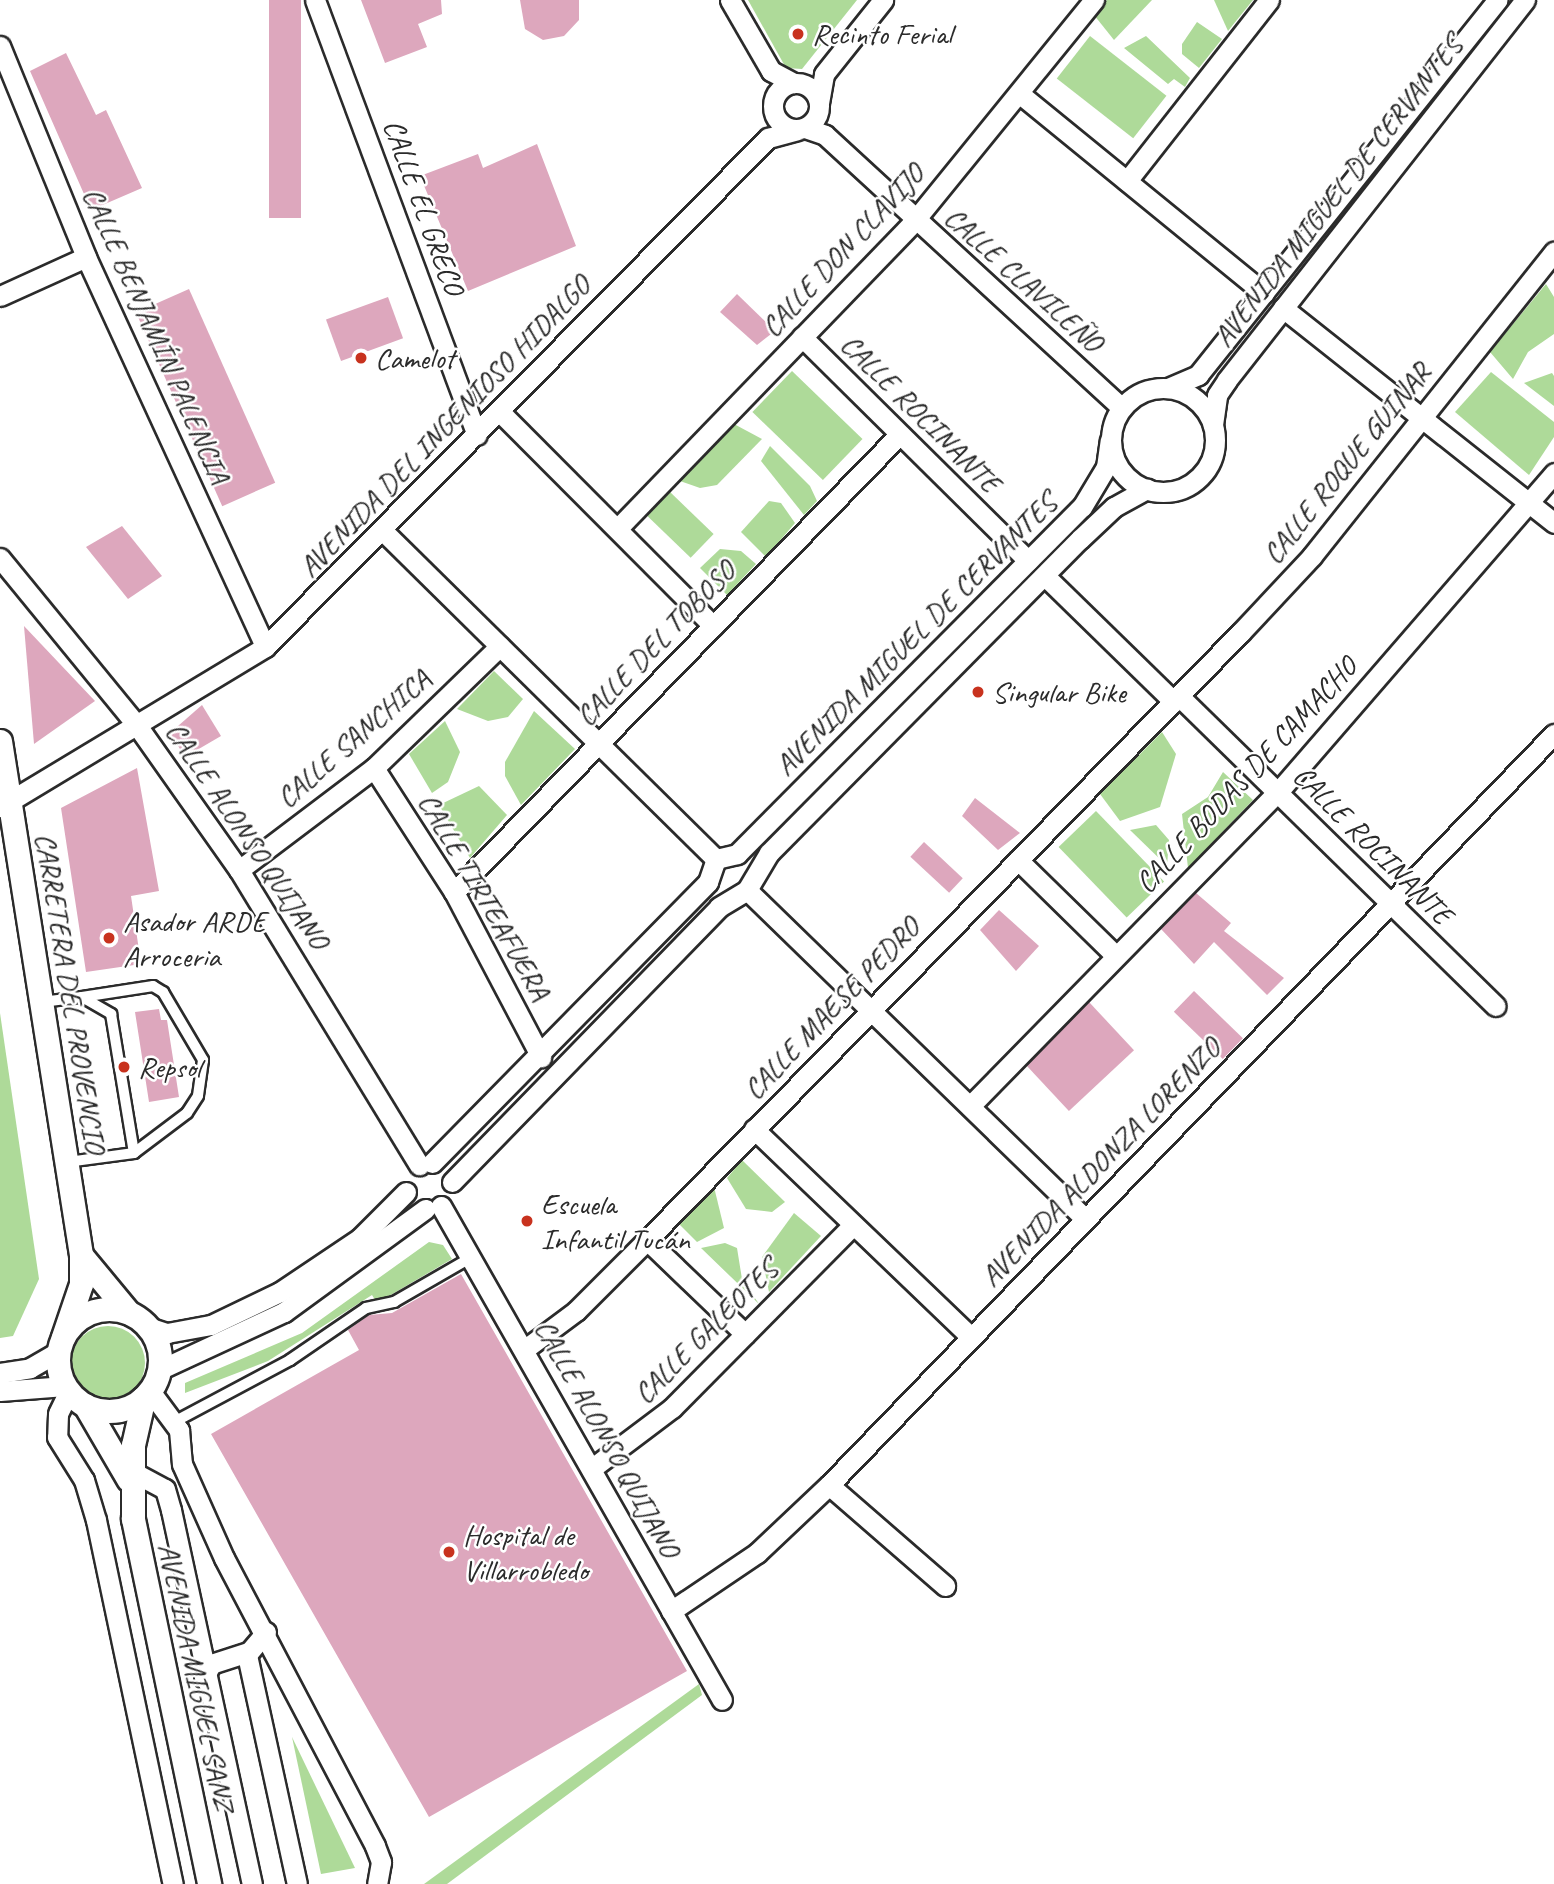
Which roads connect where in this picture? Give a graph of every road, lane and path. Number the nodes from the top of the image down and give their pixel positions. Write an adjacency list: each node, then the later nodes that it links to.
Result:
1 (315, 0): 31 (street, CALLE EL GRECO)
2 (730, 0): 9 (street)
3 (883, 0): 10 (street)
4 (1094, 0): 12 (street, CALLE DON CLAVIJO)
5 (1269, 0): 18 (street)
6 (1497, 0): 22 (street, AVENIDA MIGUEL DE CERVANTES)
7 (1525, 0): 24 (street, AVENIDA MIGUEL DE CERVANTES)
8 (0, 46): 21 (street, CALLE BENJAMÍN PALENCIA)
9 (771, 71): 11 (street); 13 (street)
10 (824, 74): 11 (street); 14 (street)
11 (798, 83): 13 (street); 14 (street)
12 (1020, 94): 18 (street); 19 (street, CALLE DON CLAVIJO)
13 (773, 107): 15 (street, CALLE CLAVILEÑO); 17 (street)
14 (819, 107): 15 (street); 16 (street)
15 (801, 129): 16 (street, CALLE CLAVILEÑO); 17 (street)
16 (825, 135): 19 (street, CALLE CLAVILEÑO)
17 (768, 138): 28 (street, AVENIDA DEL INGENIOSO HIDALGO)
18 (1127, 181): 22 (street)
19 (915, 220): 25 (street, CALLE DON CLAVIJO); 27 (street, CALLE CLAVILEÑO)
20 (1554, 252): 29 (street, CALLE ROQUE GUINAR)
21 (86, 257): 23 (street); 45 (street, CALLE BENJAMÍN PALENCIA)
22 (1264, 293): 26 (street, AVENIDA MIGUEL DE CERVANTES)
23 (0, 296)
24 (1283, 308): 29 (street); 30 (street, AVENIDA MIGUEL DE CERVANTES)
25 (802, 337): 32 (street, CALLE ROCINANTE); 38 (street, CALLE DON CLAVIJO)
26 (1168, 388): 27 (street); 30 (street)
27 (1122, 408): 33 (street)
28 (500, 412): 31 (street, AVENIDA DEL INGENIOSO HIDALGO); 38 (street)
29 (1422, 419): 36 (street); 46 (street, CALLE ROQUE GUINAR)
30 (1213, 425): 35 (street)
31 (477, 435): 39 (street, AVENIDA DEL INGENIOSO HIDALGO)
32 (899, 435): 41 (street, CALLE ROCINANTE); 43 (street, CALLE DEL TOBOSO)
33 (1110, 440): 35 (street); 41 (street, AVENIDA MIGUEL DE CERVANTES)
34 (1554, 473): 36 (street, CALLE BODAS DE CAMACHO)
35 (1147, 489): 42 (street, AVENIDA MIGUEL DE CERVANTES)
36 (1529, 503): 37 (street); 52 (street, CALLE BODAS DE CAMACHO)
37 (1554, 523)
38 (618, 528): 43 (street)
39 (383, 531): 44 (street); 45 (street, AVENIDA DEL INGENIOSO HIDALGO)
40 (0, 558): 47 (street, CALLE ALONSO QUIJANO)
41 (1028, 561): 54 (street, AVENIDA MIGUEL DE CERVANTES)
42 (1045, 576): 46 (street, CALLE ROCINANTE); 59 (street, AVENIDA MIGUEL DE CERVANTES)
43 (713, 626): 50 (street, CALLE DEL TOBOSO)
44 (500, 646): 50 (street); 51 (street, CALLE SANCHICA)
45 (265, 647): 47 (street, AVENIDA DEL INGENIOSO HIDALGO)
46 (1176, 699): 52 (street, CALLE ROCINANTE); 56 (street, CALLE MAESE PEDRO)
47 (136, 724): 53 (street, AVENIDA DEL INGENIOSO HIDALGO); 57 (street, CALLE ALONSO QUIJANO)
48 (1554, 734): 61 (street, AVENIDA ALDONZA LORENZO)
49 (0, 741): 53 (street, CARRETERA DEL PROVENCIO)
50 (601, 741): 55 (street); 60 (street, CALLE DEL TOBOSO)
51 (374, 768): 57 (street, CALLE SANCHICA); 60 (street, CALLE TIRTEAFUERA)
52 (1278, 792): 61 (street, CALLE ROCINANTE); 62 (street, CALLE BODAS DE CAMACHO)
53 (4, 804): 64 (street, CARRETERA DEL PROVENCIO)
54 (737, 854): 55 (street); 59 (street)
55 (716, 859): 58 (street)
56 (1018, 860): 62 (street); 66 (street, CALLE MAESE PEDRO)
57 (239, 870): 72 (street, CALLE ALONSO QUIJANO)
58 (708, 882): 59 (street); 67 (street)
59 (745, 886): 66 (street); 73 (street, AVENIDA MIGUEL DE CERVANTES)
60 (454, 892): 67 (street, CALLE TIRTEAFUERA)
61 (1392, 907): 65 (street, CALLE ROCINANTE); 76 (street, AVENIDA ALDONZA LORENZO)
62 (1116, 956): 68 (street, CALLE BODAS DE CAMACHO)
63 (82, 997): 64 (lane); 70 (lane); 70 (lane)
64 (40, 1003): 71 (street, CARRETERA DEL PROVENCIO)
65 (1496, 1006)
66 (871, 1010): 68 (street); 69 (street, CALLE MAESE PEDRO)
67 (541, 1057): 72 (street)
68 (970, 1106): 76 (street)
69 (754, 1129): 77 (street); 78 (street, CALLE MAESE PEDRO)
70 (134, 1153): 71 (lane)
71 (66, 1162): 79 (street, CARRETERA DEL PROVENCIO)
72 (426, 1164): 73 (street, CALLE ALONSO QUIJANO); 74 (street)
73 (452, 1182): 75 (street, AVENIDA MIGUEL DE CERVANTES)
74 (406, 1192): 75 (street, CALLE ALONSO QUIJANO); 82 (street)
75 (433, 1207): 80 (street, CALLE ALONSO QUIJANO); 88 (street)
76 (1084, 1218): 84 (street, AVENIDA ALDONZA LORENZO)
77 (852, 1226): 83 (street, CALLE GALEOTES); 84 (street)
78 (647, 1240): 83 (street); 86 (street, CALLE MAESE PEDRO)
79 (81, 1255): 81 (street); 85 (street, CARRETERA DEL PROVENCIO)
80 (472, 1256): 86 (street, CALLE ALONSO QUIJANO); 91 (lane)
81 (129, 1313): 82 (street); 85 (street)
82 (148, 1327): 88 (street)
83 (745, 1334): 92 (street, CALLE GALEOTES)
84 (971, 1337): 94 (street, AVENIDA ALDONZA LORENZO)
85 (61, 1345): 87 (street); 90 (street)
86 (525, 1349): 92 (street, CALLE ALONSO QUIJANO)
87 (0, 1373)
88 (151, 1386): 90 (street); 91 (street); 93 (street, AVENIDA MIGUEL SANZ)
89 (0, 1391): 90 (street)
90 (73, 1394): 93 (street, AVENIDA MIGUEL SANZ); 102 (street)
91 (174, 1422): 97 (street)
92 (592, 1469): 96 (street, CALLE ALONSO QUIJANO)
93 (130, 1476): 99 (street); 103 (street, AVENIDA MIGUEL SANZ)
94 (829, 1485): 95 (street); 96 (street, AVENIDA ALDONZA LORENZO)
95 (946, 1586)
96 (671, 1611): 100 (street, CALLE ALONSO QUIJANO)
97 (266, 1632): 98 (street); 105 (street)
98 (248, 1652): 99 (street); 104 (street)
99 (204, 1678): 101 (street)
100 (722, 1700)
101 (250, 1879)
102 (173, 1884)
103 (209, 1884)
104 (297, 1884)
105 (377, 1884)

